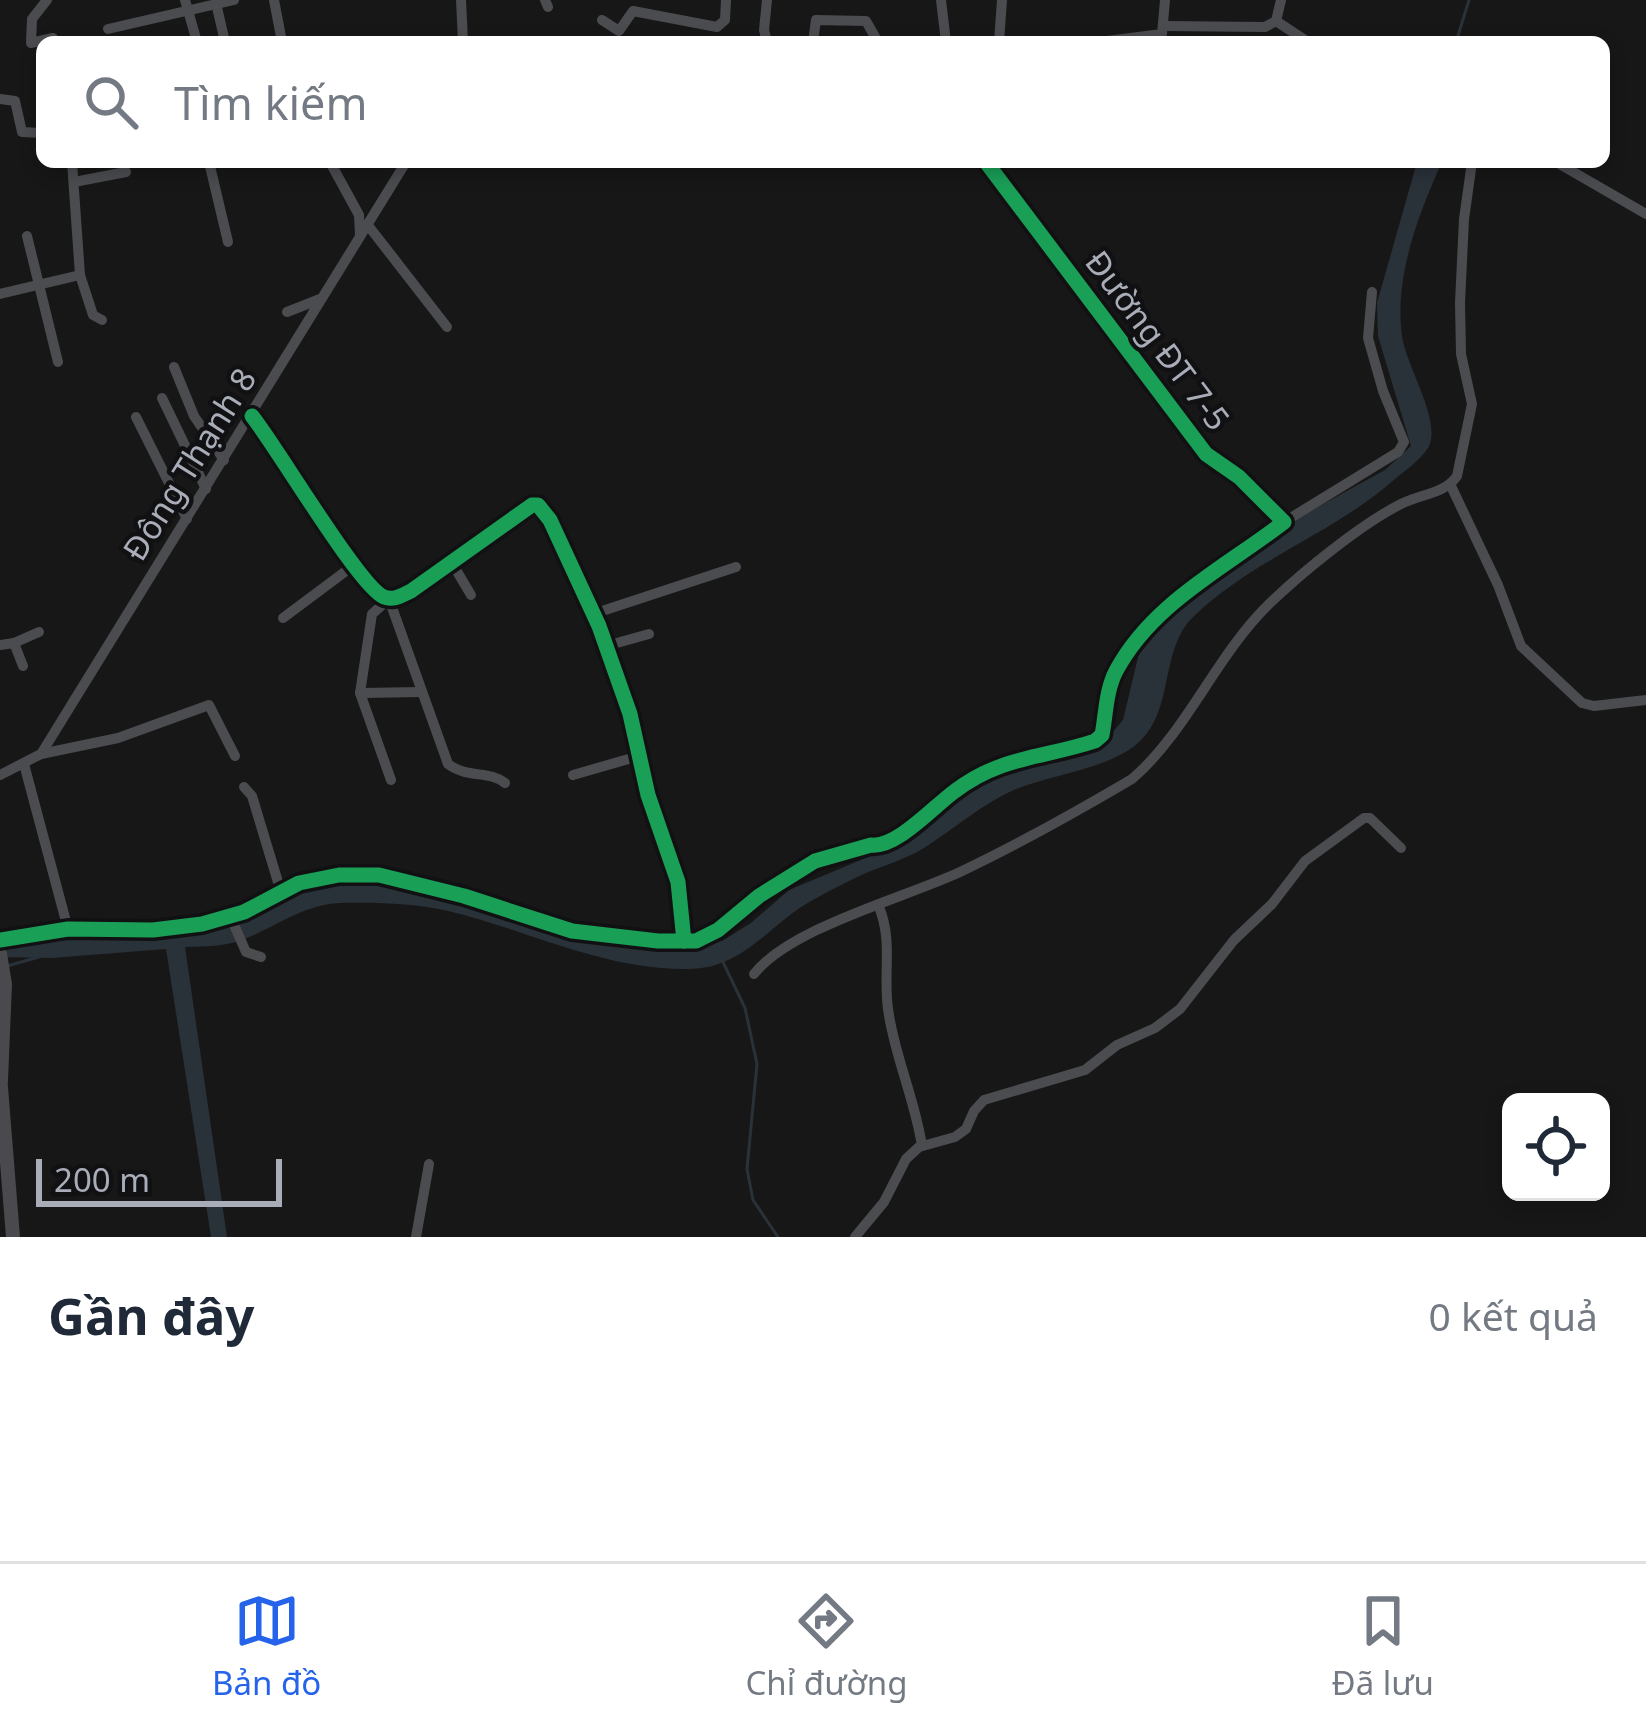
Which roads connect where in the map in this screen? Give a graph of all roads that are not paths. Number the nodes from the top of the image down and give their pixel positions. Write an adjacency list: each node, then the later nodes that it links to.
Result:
1 (47, 0): 31 (street)
2 (154, 0): 15 (street)
3 (234, 0): 12 (street)
4 (274, 0): 22 (street)
5 (461, 0): 23 (street)
6 (726, 0): 14 (street)
7 (767, 0): 24 (street)
8 (940, 0): 27 (street)
9 (1002, 0): 28 (street)
10 (1165, 0): 18 (street)
11 (1281, 0): 17 (street)
12 (216, 3): 13 (street); 21 (street)
13 (187, 4): 15 (street); 20 (street)
14 (634, 5): 16 (street)
15 (159, 17): 19 (street)
16 (602, 20)
17 (1276, 21): 18 (street); 30 (street)
18 (1165, 26): 29 (street)
19 (108, 29)
20 (195, 36)
21 (224, 36)
22 (281, 36)
23 (463, 36)
24 (765, 36)
25 (814, 36): 26 (street)
26 (875, 36)
27 (945, 36)
28 (999, 36)
29 (1146, 36)
30 (1299, 36)
31 (36, 42)
32 (0, 99): 33 (street)
33 (36, 133)
34 (72, 168): 42 (street)
35 (210, 168): 46 (street)
36 (333, 168): 44 (street)
37 (402, 168): 44 (street, Đông Thạnh 8)
38 (991, 168): 64 (street, Đường ĐT 7-5)
39 (1471, 168): 61 (street)
40 (1566, 168): 43 (street)
41 (125, 172): 42 (street)
42 (74, 182): 47 (street)
43 (1646, 214)
44 (363, 230): 51 (street, Đông Thạnh 8); 54 (street)
45 (27, 236): 48 (street)
46 (227, 242)
47 (80, 275): 48 (street); 53 (street)
48 (38, 286): 50 (street); 55 (street)
49 (1372, 292): 64 (street)
50 (0, 294)
51 (320, 299): 52 (street); 58 (street, Đông Thạnh 8)
52 (287, 312)
53 (102, 320)
54 (447, 327)
55 (58, 362)
56 (174, 368): 60 (street)
57 (162, 398): 62 (street)
58 (252, 416): 60 (street, Đông Thạnh 8); 66 (street)
59 (136, 417): 63 (street)
60 (224, 460): 62 (street, Đông Thạnh 8)
61 (1451, 486): 79 (street); 91 (street)
62 (206, 489): 63 (street, Đông Thạnh 8)
63 (187, 519): 80 (street, Đông Thạnh 8)
64 (1284, 522): 95 (street)
65 (452, 563): 68 (street); 69 (street); 70 (street)
66 (354, 565): 69 (street); 71 (street)
67 (736, 567): 70 (street)
68 (471, 596)
69 (389, 599): 77 (street); 78 (street)
70 (593, 614): 75 (street)
71 (283, 618)
72 (39, 632): 74 (street)
73 (649, 634): 75 (street)
74 (7, 644): 76 (street)
75 (606, 646): 82 (street)
76 (22, 667)
77 (422, 692): 78 (street); 87 (street)
78 (360, 693): 86 (street)
79 (1646, 700)
80 (41, 754): 81 (street); 83 (street, Đông Thạnh 8)
81 (235, 756)
82 (639, 756): 85 (street); 95 (street)
83 (23, 764): 84 (street, Đông Thạnh 8); 93 (street)
84 (0, 775)
85 (573, 775)
86 (391, 780)
87 (505, 783)
88 (244, 787): 90 (street)
89 (1401, 848): 100 (street)
90 (280, 892): 92 (street); 95 (street)
91 (879, 907): 98 (street); 100 (street)
92 (231, 918): 93 (street); 97 (street)
93 (68, 929): 94 (street)
94 (0, 940)
95 (684, 941)
96 (0, 954): 99 (main road)
97 (261, 957)
98 (754, 974)
99 (1, 1078): 102 (main road)
100 (922, 1145): 104 (street)
101 (429, 1164): 103 (street)
102 (13, 1237)
103 (416, 1237)
104 (855, 1237)

